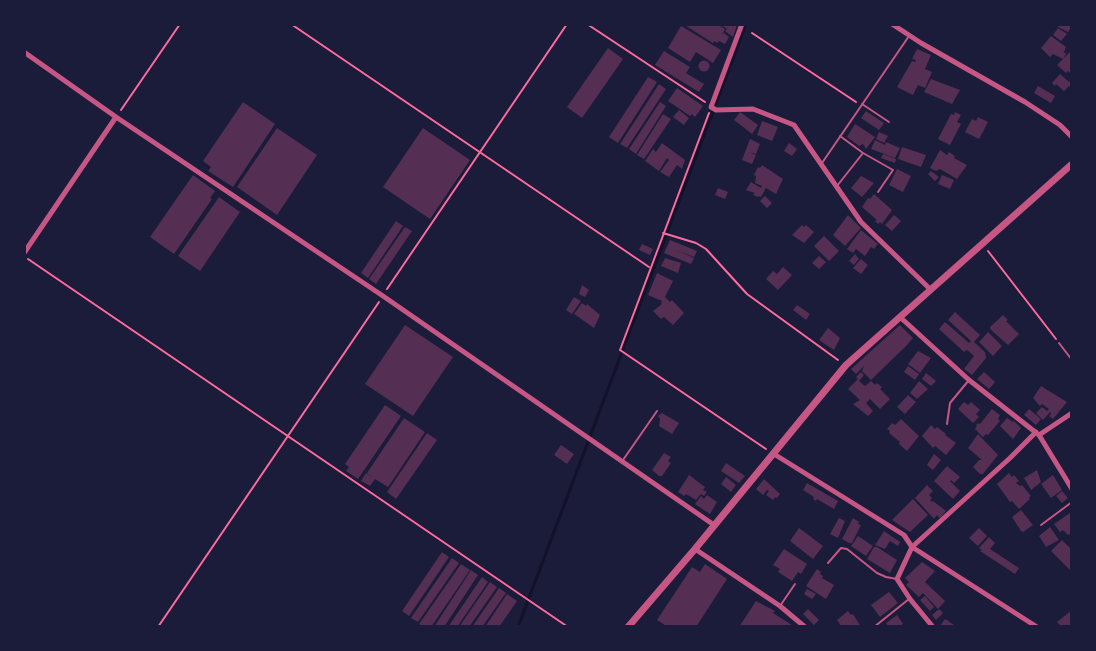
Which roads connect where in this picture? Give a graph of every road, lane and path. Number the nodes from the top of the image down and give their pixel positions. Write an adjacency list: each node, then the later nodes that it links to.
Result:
1 (180, 24): 12 (path)
2 (291, 24): 16 (path)
3 (567, 24): 16 (path)
4 (587, 24): 11 (path)
5 (742, 24): 11 (street)
6 (892, 24): 8 (street)
7 (752, 33): 10 (path)
8 (909, 35): 10 (lane); 15 (street)
9 (24, 52): 12 (street)
10 (861, 105): 13 (lane); 14 (lane)
11 (711, 107): 19 (street); 22 (path)
12 (116, 117): 24 (street); 27 (street)
13 (889, 122)
14 (840, 136): 17 (lane); 19 (lane)
15 (1072, 137)
16 (480, 153): 25 (path); 27 (path)
17 (863, 153): 20 (lane); 21 (lane)
18 (1072, 164): 23 (street)
19 (821, 165): 20 (street)
20 (836, 187): 26 (street)
21 (878, 192)
22 (663, 233): 25 (path); 31 (path)
23 (983, 244): 26 (street); 29 (path)
24 (24, 255): 37 (path)
25 (649, 267): 38 (path)
26 (931, 290): 28 (street)
27 (383, 296): 37 (path); 39 (street)
28 (900, 317): 31 (street); 32 (street)
29 (1059, 343): 30 (lane)
30 (1072, 360)
31 (846, 365): 38 (street)
32 (969, 380): 35 (lane); 36 (street)
33 (657, 411): 39 (lane)
34 (1072, 413): 36 (street)
35 (947, 424)
36 (1038, 433): 40 (street); 44 (street)
37 (287, 437): 51 (path); 52 (path)
38 (774, 454): 42 (street); 44 (street)
39 (623, 460): 42 (street)
40 (1072, 489)
41 (1072, 502): 43 (lane)
42 (714, 525): 45 (street)
43 (1041, 525)
44 (912, 547): 47 (street); 57 (street)
45 (696, 549): 50 (street); 53 (street)
46 (828, 563): 47 (lane)
47 (897, 579): 49 (street)
48 (795, 584): 50 (lane)
49 (910, 599): 55 (lane); 56 (street)
50 (780, 606): 54 (street)
51 (158, 627)
52 (568, 627)
53 (628, 627)
54 (805, 627)
55 (874, 627)
56 (933, 627)
57 (1037, 627)

